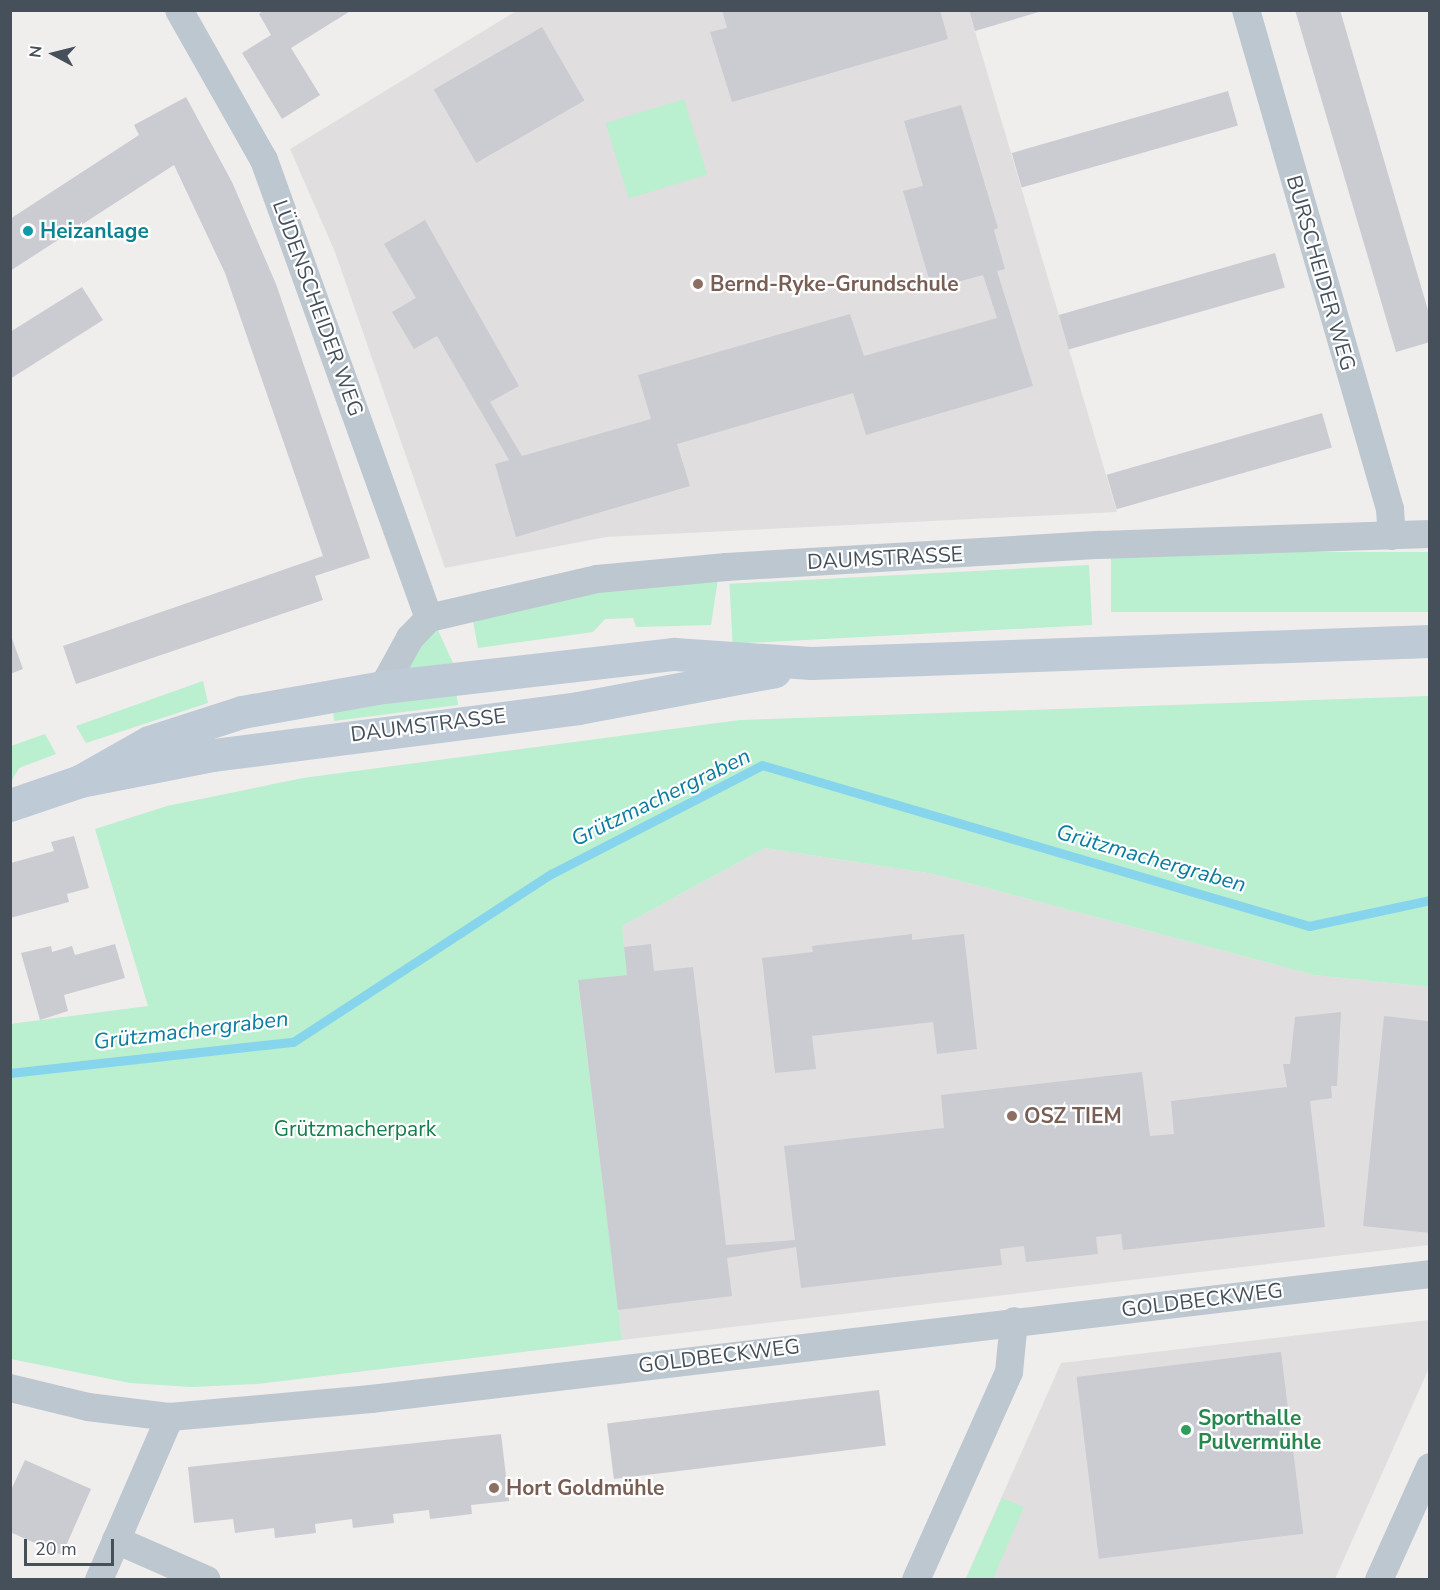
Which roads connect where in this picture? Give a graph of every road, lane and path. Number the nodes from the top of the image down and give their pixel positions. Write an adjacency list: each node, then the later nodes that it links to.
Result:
1 (179, 10): 5 (street, LÜDENSCHEIDER WEG)
2 (1246, 10): 4 (street, BURSCHEIDER WEG)
3 (1430, 534): 4 (street, DAUMSTRASSE)
4 (1392, 536): 5 (street, DAUMSTRASSE)
5 (429, 618): 8 (street, DAUMSTRASSE)
6 (1430, 641): 7 (main road, DAUMSTRASSE)
7 (811, 663): 8 (main road, DAUMSTRASSE); 9 (main road, DAUMSTRASSE)
8 (382, 687): 9 (main road, DAUMSTRASSE)
9 (81, 781): 10 (main road, DAUMSTRASSE)
10 (10, 805)
11 (1430, 1274): 12 (street, GOLDBECKWEG)
12 (1014, 1321): 14 (street, GOLDBECKWEG); 19 (street)
13 (10, 1388): 14 (street, GOLDBECKWEG)
14 (170, 1417): 16 (street)
15 (1430, 1467): 20 (street)
16 (116, 1540): 17 (street); 18 (street)
17 (99, 1580)
18 (207, 1580)
19 (916, 1580)
20 (1379, 1580)

